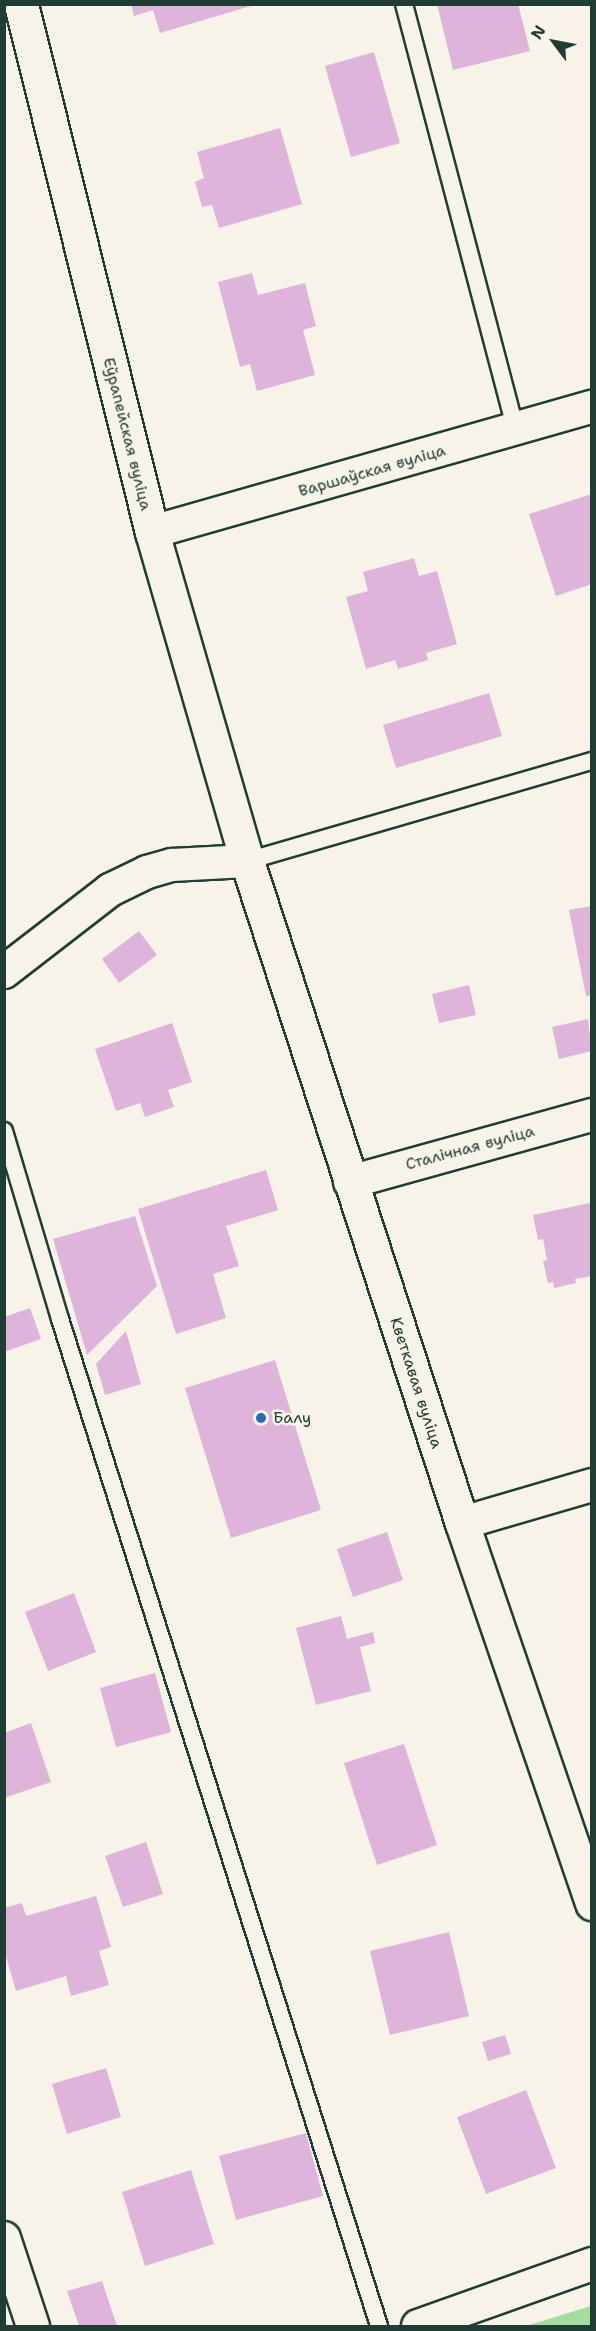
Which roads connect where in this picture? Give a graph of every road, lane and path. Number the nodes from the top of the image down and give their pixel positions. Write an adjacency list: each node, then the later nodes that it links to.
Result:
1 (21, 4): 5 (street, Еўрапейская вуліца)
2 (404, 4): 4 (lane)
3 (591, 407): 4 (street, Варшаўская вуліца)
4 (516, 430): 5 (street, Варшаўская вуліца)
5 (152, 532): 7 (street, Еўрапейская вуліца)
6 (591, 761): 7 (lane)
7 (246, 861): 8 (street); 11 (street, Кветкавая вуліца)
8 (4, 972)
9 (591, 1115): 11 (street, Сталічная вуліца)
10 (4, 1131): 19 (lane)
11 (350, 1182): 13 (street, Кветкавая вуліца)
12 (591, 1485): 13 (street)
13 (462, 1523): 14 (street, Кветкавая вуліца)
14 (582, 1851): 15 (street, Кветкавая вуліца)
15 (591, 1903)
16 (4, 2238): 18 (street)
17 (591, 2264): 20 (street)
18 (33, 2326)
19 (379, 2326)
20 (418, 2326)

